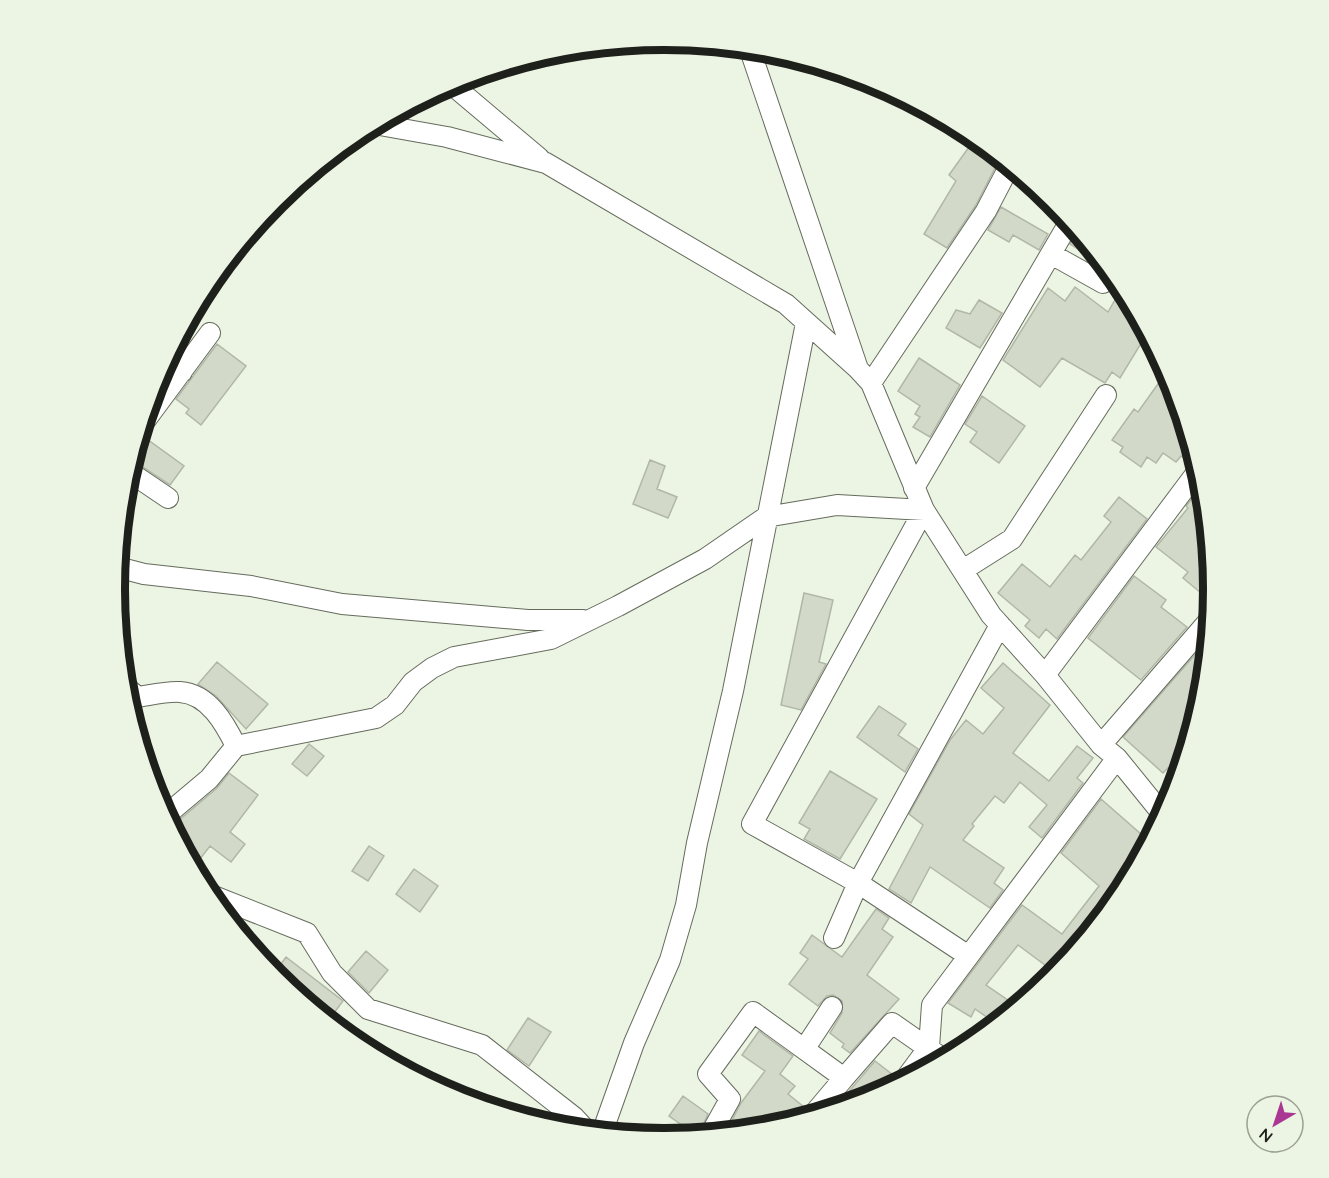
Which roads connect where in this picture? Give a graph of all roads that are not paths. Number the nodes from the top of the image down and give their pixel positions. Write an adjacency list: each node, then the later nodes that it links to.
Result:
1 (752, 57): 12 (street)
2 (459, 91): 4 (street)
3 (388, 126): 4 (street)
4 (546, 163): 9 (street)
5 (1007, 172): 12 (street)
6 (1066, 229): 7 (street)
7 (1051, 254): 8 (street); 16 (street)
8 (1103, 283)
9 (806, 322): 12 (street); 19 (street)
10 (210, 333): 11 (street)
11 (174, 366)
12 (864, 376): 16 (street)
13 (1106, 395): 21 (street)
14 (137, 477): 17 (street)
15 (1193, 478): 25 (street)
16 (914, 488): 18 (street)
17 (168, 498)
18 (924, 510): 19 (street); 21 (street); 32 (street)
19 (766, 517): 22 (street); 44 (street)
20 (126, 569): 22 (street)
21 (963, 570): 23 (street)
22 (589, 620): 28 (street)
23 (1000, 624): 25 (street); 32 (street)
24 (1203, 628): 27 (street)
25 (1046, 675): 27 (street)
26 (135, 696): 28 (street)
27 (1101, 745): 29 (street)
28 (236, 746): 31 (street)
29 (1117, 758): 30 (street); 35 (street)
30 (1157, 808)
31 (173, 810)
32 (858, 882): 34 (street); 35 (street)
33 (224, 900): 43 (street)
34 (834, 938)
35 (968, 955): 37 (street)
36 (832, 1007): 38 (street)
37 (929, 1047): 39 (street); 40 (street); 41 (street)
38 (805, 1048): 41 (street); 45 (street)
39 (937, 1054)
40 (914, 1067)
41 (844, 1078): 42 (street)
42 (821, 1105)
43 (578, 1121)
44 (605, 1125)
45 (715, 1126)

